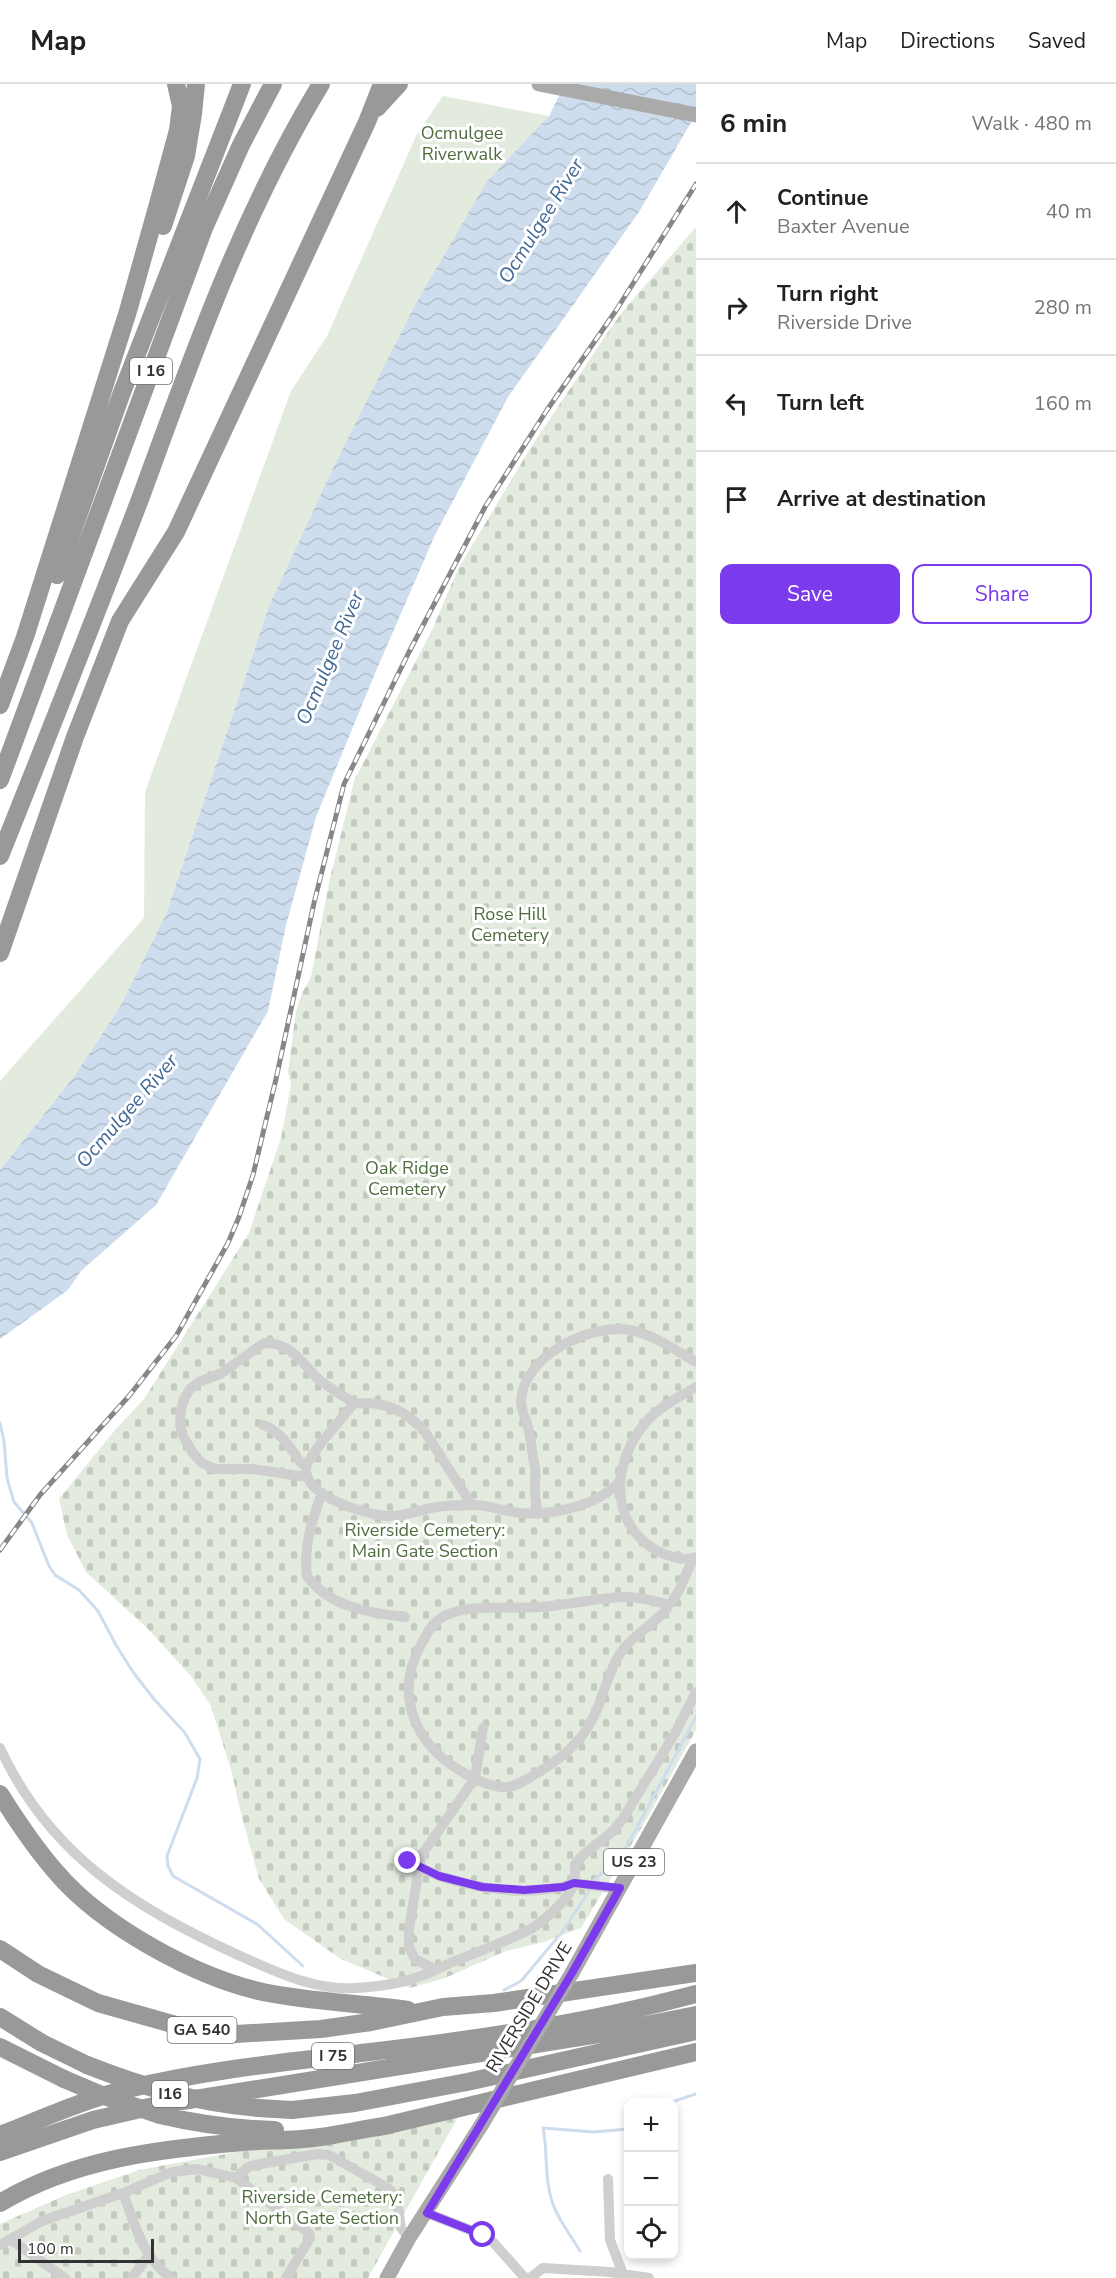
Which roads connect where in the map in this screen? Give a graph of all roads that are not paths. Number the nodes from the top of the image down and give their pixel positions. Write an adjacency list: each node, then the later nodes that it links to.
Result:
1 (176, 84): 11 (highway)
2 (196, 84): 11 (highway)
3 (273, 84): 14 (highway, I 16)
4 (382, 84): 10 (highway)
5 (399, 84): 10 (highway)
6 (539, 84): 9 (main road)
7 (242, 85): 12 (highway, I 16)
8 (319, 88): 15 (highway, I 16)
9 (696, 115)
10 (367, 122): 16 (highway)
11 (128, 311): 12 (highway)
12 (25, 637): 13 (highway, I 16)
13 (0, 705)
14 (0, 780)
15 (0, 856)
16 (0, 953)
17 (696, 1362): 27 (street)
18 (696, 1387): 22 (street)
19 (354, 1403): 21 (street); 21 (street); 25 (street)
20 (264, 1425): 21 (street)
21 (307, 1471): 23 (street)
22 (620, 1481): 24 (street); 26 (street)
23 (322, 1493): 25 (street); 30 (street)
24 (603, 1497): 26 (street); 27 (street)
25 (472, 1505): 27 (street)
26 (621, 1506): 28 (street)
27 (538, 1514)
28 (695, 1558): 29 (street)
29 (669, 1605): 35 (street); 35 (street)
30 (405, 1617)
31 (696, 1692): 39 (street)
32 (483, 1728): 35 (street)
33 (0, 1748): 42 (street)
34 (696, 1751): 40 (main road, RIVERSIDE DRIVE / US 23)
35 (475, 1778): 38 (street)
36 (0, 1794): 45 (highway)
37 (408, 1861): 38 (street)
38 (419, 1866): 39 (street); 42 (street)
39 (574, 1883): 40 (street); 42 (street)
40 (620, 1888): 58 (main road, RIVERSIDE DRIVE / US 23, bridge)
41 (0, 1949): 45 (highway, GA 540)
42 (434, 1969)
43 (696, 1973): 45 (highway, GA 540)
44 (696, 1995): 52 (highway, I 75)
45 (419, 2012)
46 (696, 2015): 53 (highway, I 75)
47 (0, 2017): 48 (highway, I16, bridge)
48 (696, 2031)
49 (0, 2047): 51 (highway, bridge)
50 (696, 2052): 51 (highway)
51 (340, 2132): 57 (highway)
52 (0, 2135)
53 (0, 2152)
54 (236, 2178): 56 (street); 59 (street); 67 (street)
55 (608, 2179): 63 (street)
56 (123, 2193): 60 (street); 61 (street)
57 (0, 2203)
58 (427, 2213): 59 (main road, RIVERSIDE DRIVE / US 23); 69 (street)
59 (409, 2238): 68 (main road, RIVERSIDE DRIVE / US 23)
60 (5, 2242): 62 (street)
61 (149, 2255): 65 (street); 66 (street)
62 (52, 2274): 64 (street)
63 (623, 2274): 70 (street); 71 (street)
64 (65, 2278)
65 (132, 2278)
66 (171, 2278)
67 (286, 2278)
68 (387, 2278)
69 (525, 2278)
70 (530, 2278)
71 (649, 2278)

